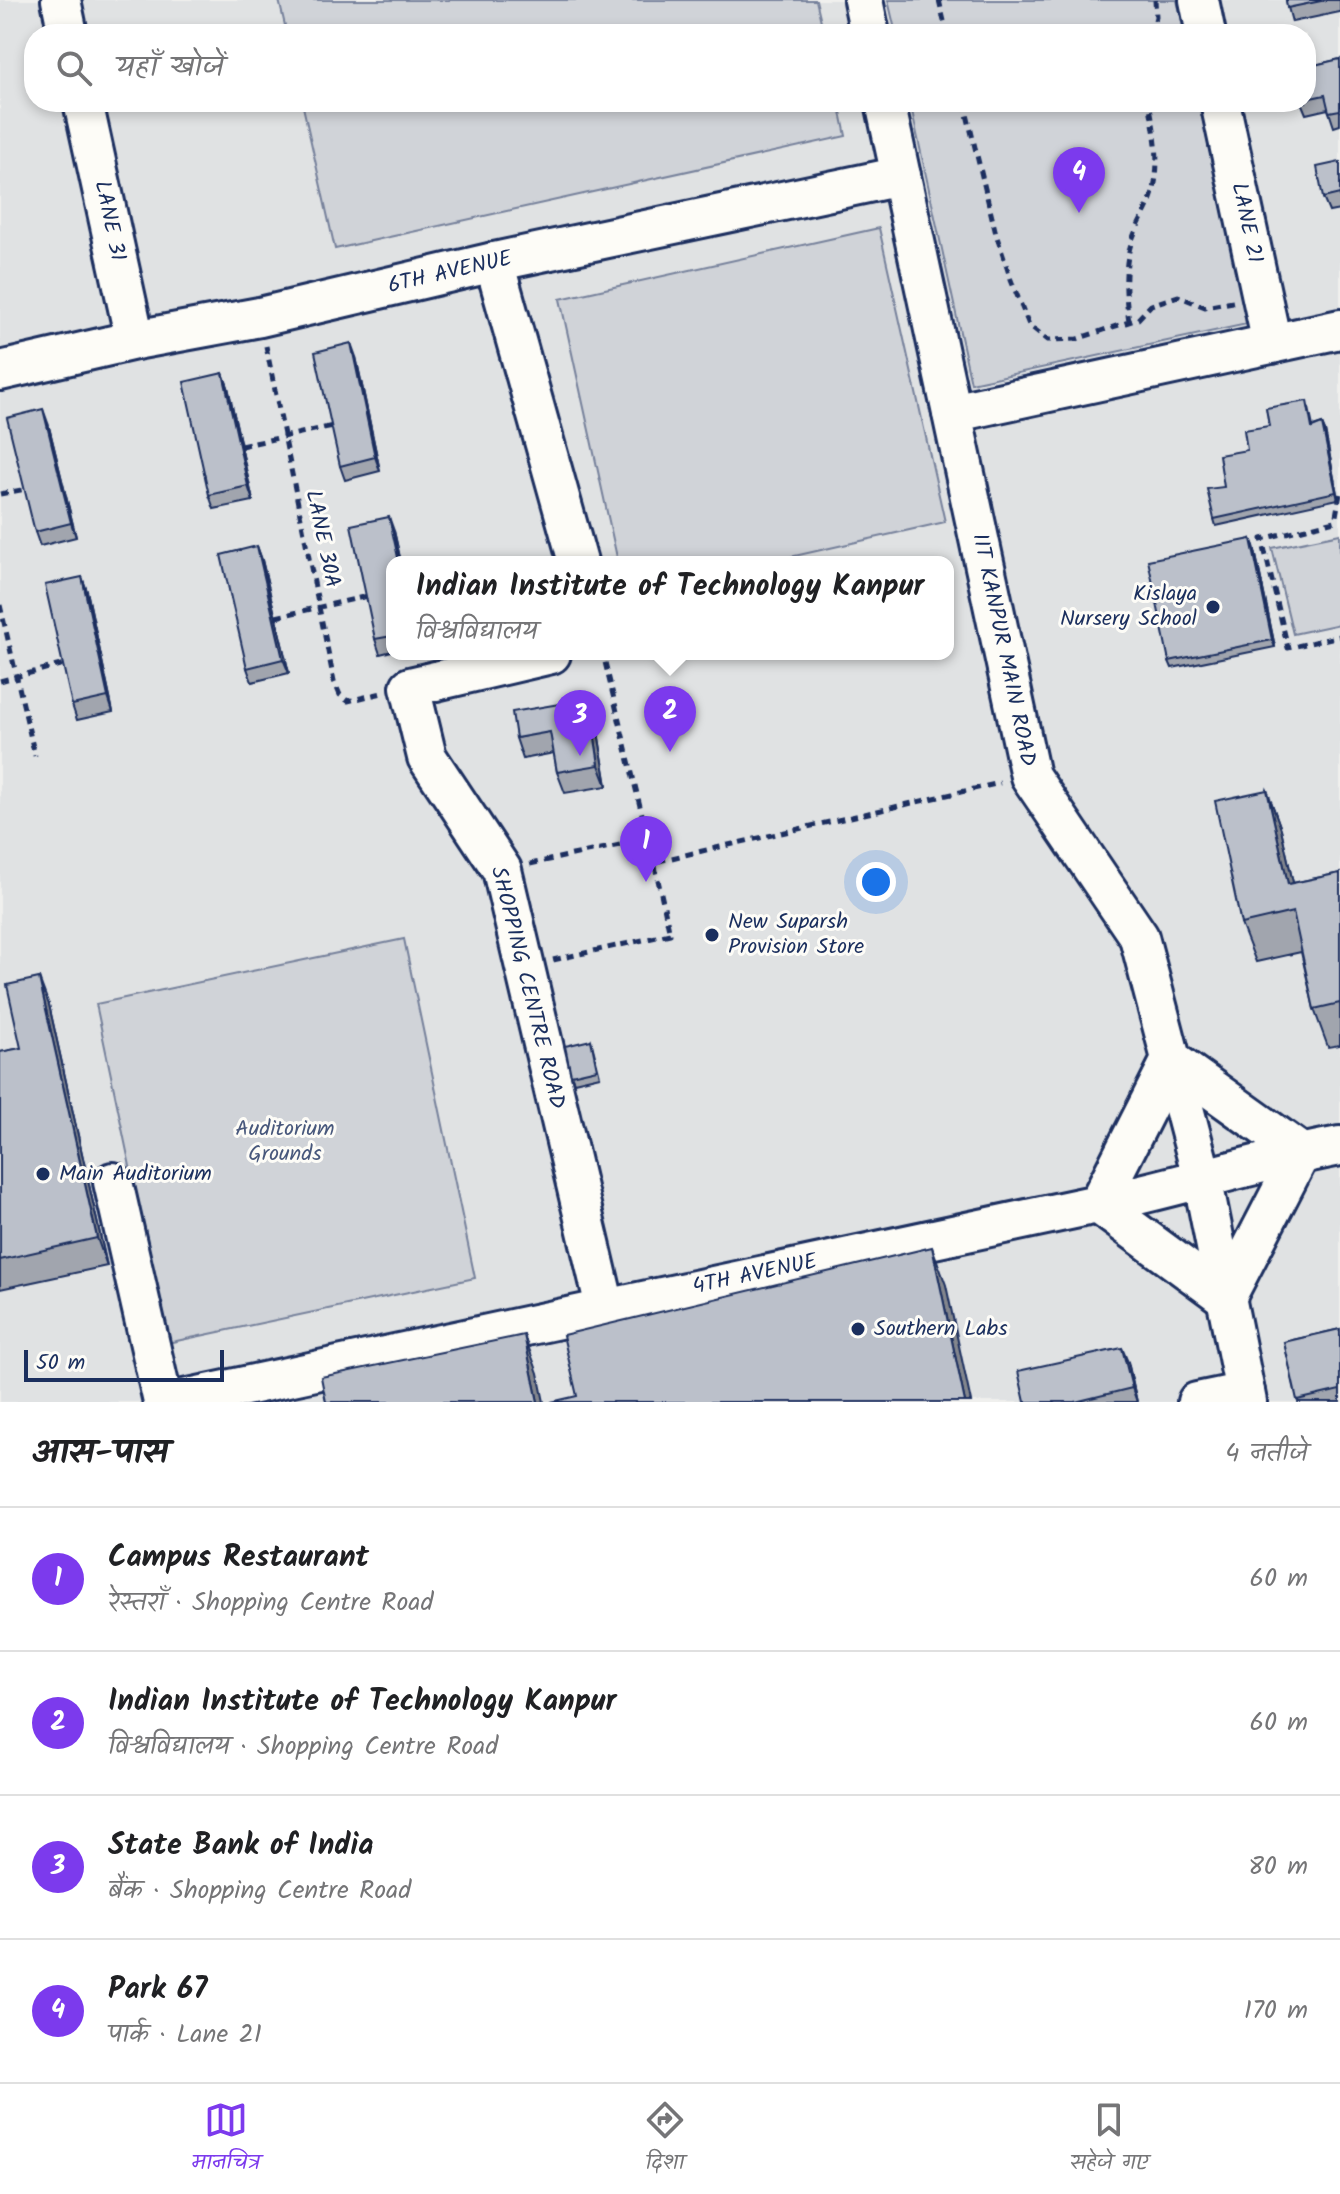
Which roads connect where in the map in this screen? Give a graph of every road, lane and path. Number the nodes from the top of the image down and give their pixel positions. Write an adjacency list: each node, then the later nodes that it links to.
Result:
1 (61, 0): 6 (street)
2 (863, 0): 7 (street)
3 (939, 0): 8 (path)
4 (1155, 0): 9 (path)
5 (1199, 0): 10 (street)
6 (66, 24)
7 (868, 24)
8 (945, 24)
9 (1154, 24)
10 (1204, 24)
11 (85, 112): 22 (street, LANE 31)
12 (887, 112): 16 (street, IIT KANPUR MAIN ROAD)
13 (966, 112): 20 (path)
14 (1151, 112): 20 (path)
15 (1222, 112): 23 (street, LANE 21)
16 (901, 176): 17 (street, 6TH AVENUE); 25 (street, IIT KANPUR MAIN ROAD)
17 (494, 262): 19 (street, 6TH AVENUE); 32 (street)
18 (1230, 287): 20 (path)
19 (260, 317): 22 (street, 6TH AVENUE); 27 (path, LANE 30A)
20 (1129, 322)
21 (1340, 329): 23 (street)
22 (135, 340): 24 (street, 6TH AVENUE)
23 (1272, 344): 25 (street)
24 (0, 371)
25 (952, 413): 45 (street, IIT KANPUR MAIN ROAD)
26 (333, 426): 27 (path)
27 (284, 437): 28 (path); 35 (path, LANE 30A)
28 (241, 446)
29 (26, 489): 30 (path)
30 (0, 494)
31 (1340, 494): 37 (path)
32 (576, 556)
33 (368, 596): 35 (path)
34 (0, 605): 41 (path)
35 (319, 607): 36 (path); 43 (path, LANE 30A)
36 (276, 617)
37 (1340, 636)
38 (525, 660): 43 (street)
39 (604, 660): 46 (path)
40 (64, 664): 41 (path)
41 (16, 677): 42 (path); 44 (path)
42 (0, 681)
43 (410, 687): 48 (street, SHOPPING CENTRE ROAD)
44 (35, 756)
45 (1030, 776): 47 (path); 50 (street, IIT KANPUR MAIN ROAD)
46 (648, 839): 47 (path); 48 (path)
47 (654, 862): 49 (path)
48 (502, 870): 49 (street, SHOPPING CENTRE ROAD)
49 (525, 966): 57 (street, SHOPPING CENTRE ROAD)
50 (1171, 1060): 52 (street); 53 (street, IIT KANPUR MAIN ROAD); 55 (street)
51 (1340, 1146): 52 (street, 4TH AVENUE)
52 (1301, 1153): 53 (street, 4TH AVENUE); 56 (street)
53 (1202, 1177): 55 (street, 4TH AVENUE); 56 (street, IIT KANPUR MAIN ROAD)
54 (113, 1182): 59 (street)
55 (1098, 1204): 56 (street); 57 (street, 4TH AVENUE)
56 (1226, 1298): 58 (street, IIT KANPUR MAIN ROAD)
57 (605, 1307): 60 (street, 4TH AVENUE)
58 (1246, 1397): 61 (street)
59 (163, 1402)
60 (170, 1402)
61 (1197, 1402)

